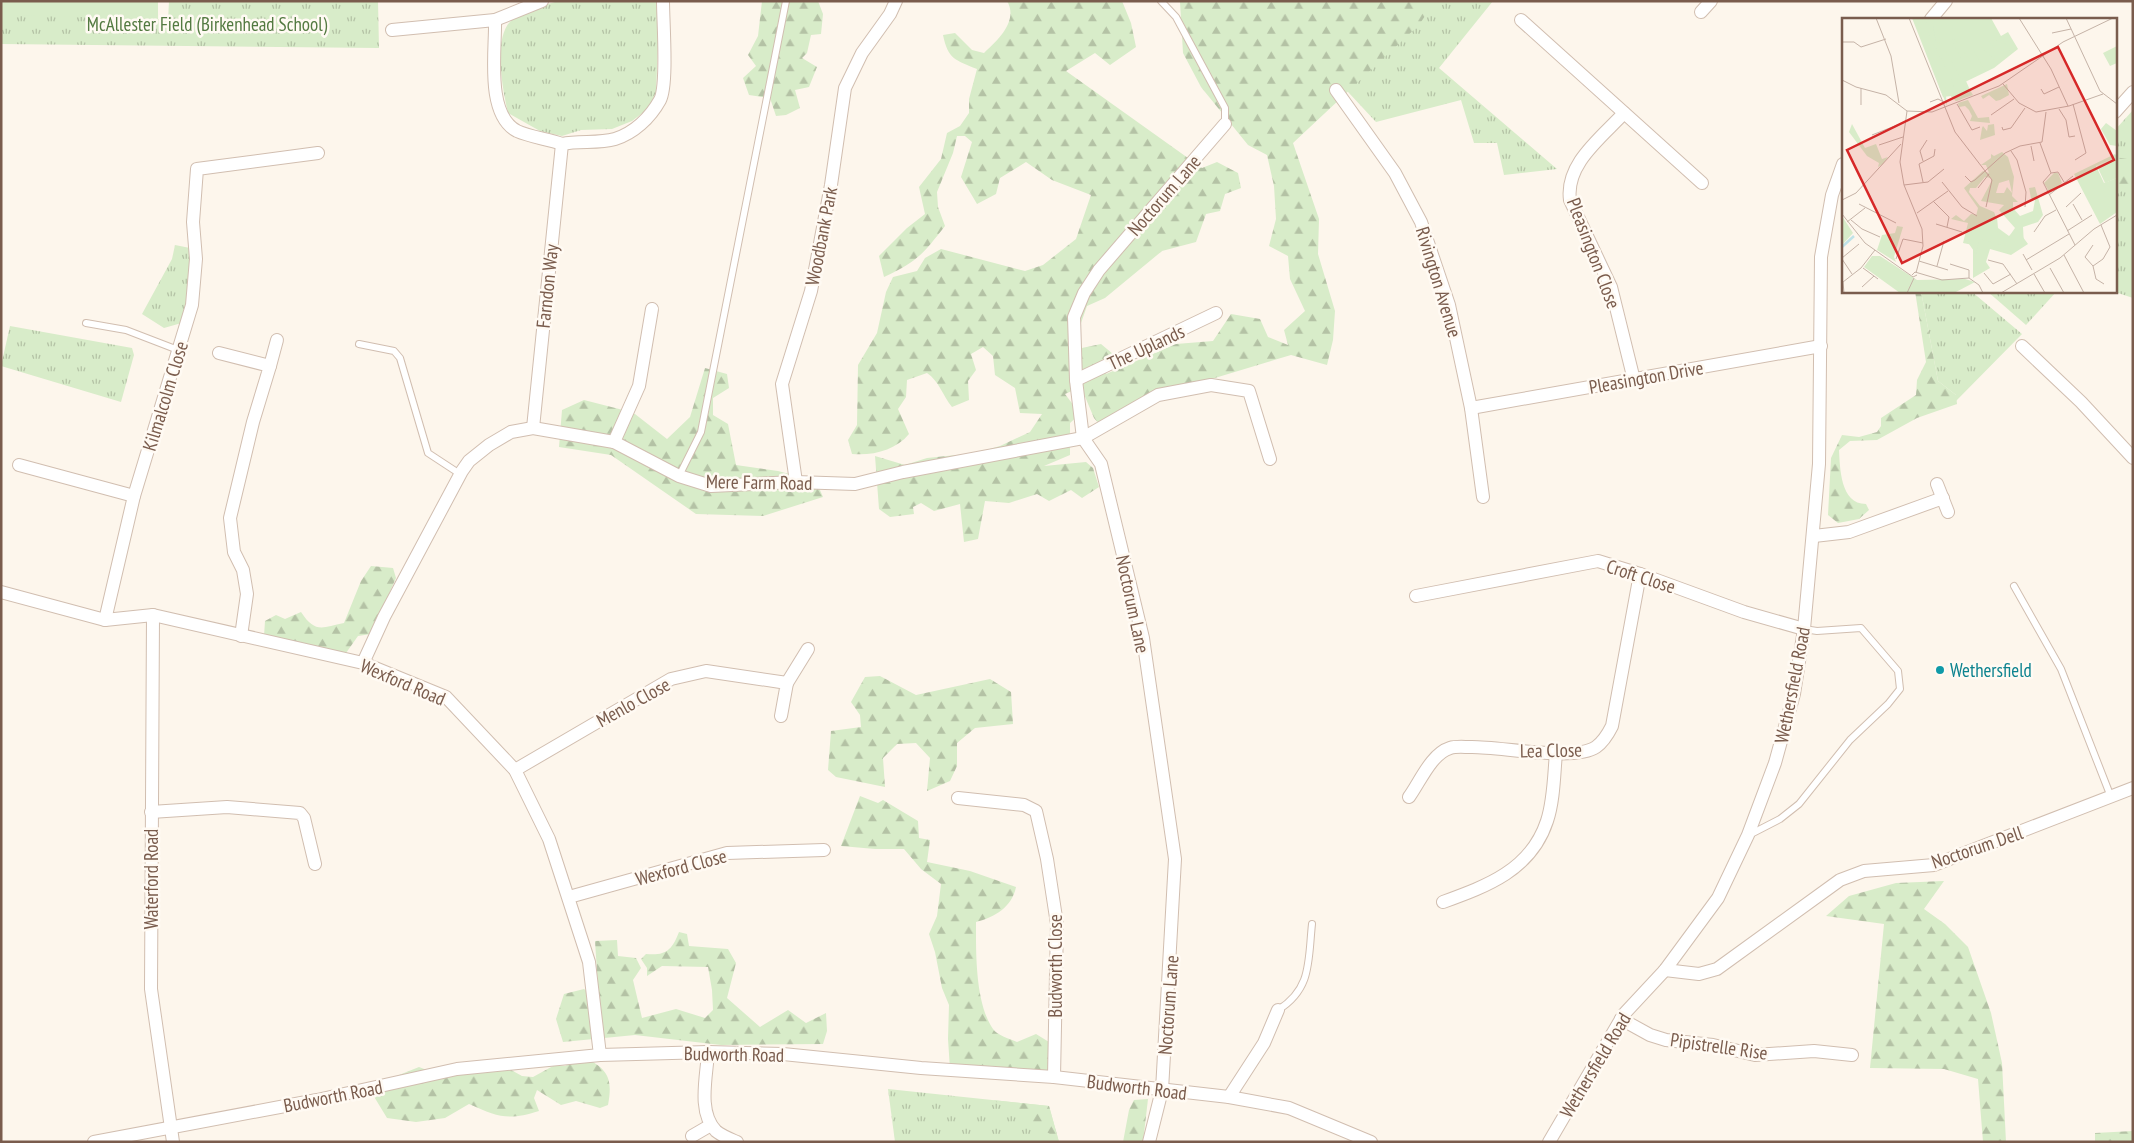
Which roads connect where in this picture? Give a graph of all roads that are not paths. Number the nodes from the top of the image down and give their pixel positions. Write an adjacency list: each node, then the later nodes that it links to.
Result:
1 (542, 1): 10 (street)
2 (664, 1): 18 (street)
3 (786, 1): 42 (lane)
4 (896, 1): 43 (street, Woodbank Park)
5 (1161, 1): 17 (lane)
6 (1711, 1): 8 (street)
7 (1946, 1): 9 (street)
8 (1701, 12)
9 (1932, 18)
10 (495, 20): 12 (street); 18 (street)
11 (1521, 20): 16 (street)
12 (392, 30)
13 (1336, 90): 34 (street, Rivington Avenue)
14 (2133, 92): 15 (street)
15 (2116, 111)
16 (1624, 114): 21 (street); 33 (street, Pleasington Close)
17 (1226, 124): 32 (street, Noctorum Lane)
18 (562, 144): 35 (street, Farndon Way)
19 (318, 153): 29 (street, Kilmalcolm Close)
20 (1842, 167): 27 (street, Wethersfield Road)
21 (1702, 183)
22 (652, 309): 37 (street)
23 (1216, 313): 32 (street, The Uplands)
24 (86, 323): 29 (lane)
25 (276, 340): 31 (street)
26 (359, 344): 41 (lane)
27 (1820, 346): 33 (street, Pleasington Drive); 49 (street, Wethersfield Road)
28 (2022, 346): 38 (street)
29 (180, 350): 45 (street, Kilmalcolm Close)
30 (219, 353): 31 (street, Kilmalcolm Close)
31 (270, 366): 57 (street)
32 (1076, 380): 36 (street, Noctorum Lane)
33 (1634, 380): 34 (street, Pleasington Drive)
34 (1471, 408): 46 (street, Rivington Avenue)
35 (533, 428): 37 (street, Mere Farm Road); 41 (street, Mere Farm Road)
36 (1083, 438): 39 (street, Mere Farm Road); 43 (street, Mere Farm Road); 82 (street, Noctorum Lane)
37 (614, 442): 42 (street, Mere Farm Road)
38 (2133, 458)
39 (1270, 459)
40 (19, 465): 45 (street)
41 (460, 474): 59 (street, Mere Farm Road)
42 (679, 476): 43 (street, Mere Farm Road)
43 (796, 482)
44 (1937, 484): 47 (street)
45 (134, 496): 55 (street, Kilmalcolm Close)
46 (1483, 497)
47 (1943, 498): 48 (street); 49 (street)
48 (1948, 512)
49 (1814, 536): 56 (street, Wethersfield Road)
50 (1640, 574): 53 (street, Croft Close); 56 (street, Croft Close); 62 (street, Lea Close)
51 (2014, 586): 66 (lane)
52 (1, 592): 55 (street, Wexford Road)
53 (1416, 596)
54 (153, 615): 55 (street, Wexford Road); 57 (street, Wexford Road); 68 (street, Waterford Road)
55 (105, 620)
56 (1804, 629): 69 (street, Wethersfield Road); 69 (lane)
57 (241, 636): 59 (street, Wexford Road)
58 (808, 649): 60 (street)
59 (363, 663): 63 (street, Wexford Road)
60 (787, 683): 61 (street); 63 (street, Menlo Close)
61 (781, 716)
62 (1556, 752): 65 (street, Lea Close); 73 (street)
63 (515, 770): 72 (street, Wexford Road)
64 (2133, 788): 66 (street, Noctorum Dell)
65 (1409, 797)
66 (2111, 797): 75 (street, Noctorum Dell)
67 (958, 798): 81 (street, Budworth Close)
68 (152, 812): 71 (street); 85 (street, Waterford Road)
69 (1748, 835): 75 (street, Wethersfield Road)
70 (824, 850): 72 (street, Wexford Close)
71 (315, 864)
72 (569, 897): 79 (street, Wexford Road)
73 (1443, 902)
74 (1312, 924): 76 (lane)
75 (1665, 970): 77 (street, Wethersfield Road)
76 (1278, 1010): 83 (street)
77 (1621, 1019): 80 (street, Pipistrelle Rise); 92 (street, Wethersfield Road)
78 (708, 1052): 79 (street, Budworth Road); 81 (street, Budworth Road); 84 (street)
79 (600, 1055): 85 (street, Budworth Road)
80 (1852, 1055)
81 (1054, 1077): 82 (street, Budworth Road)
82 (1162, 1090): 83 (street, Budworth Road); 90 (street, Noctorum Lane)
83 (1228, 1097): 91 (street, Budworth Road)
84 (711, 1125): 86 (street); 89 (street)
85 (171, 1127): 87 (street, Budworth Road); 88 (street, Waterford Road)
86 (692, 1136)
87 (94, 1142)
88 (173, 1142)
89 (737, 1142)
90 (1149, 1142)
91 (1371, 1142)
92 (1548, 1142)

